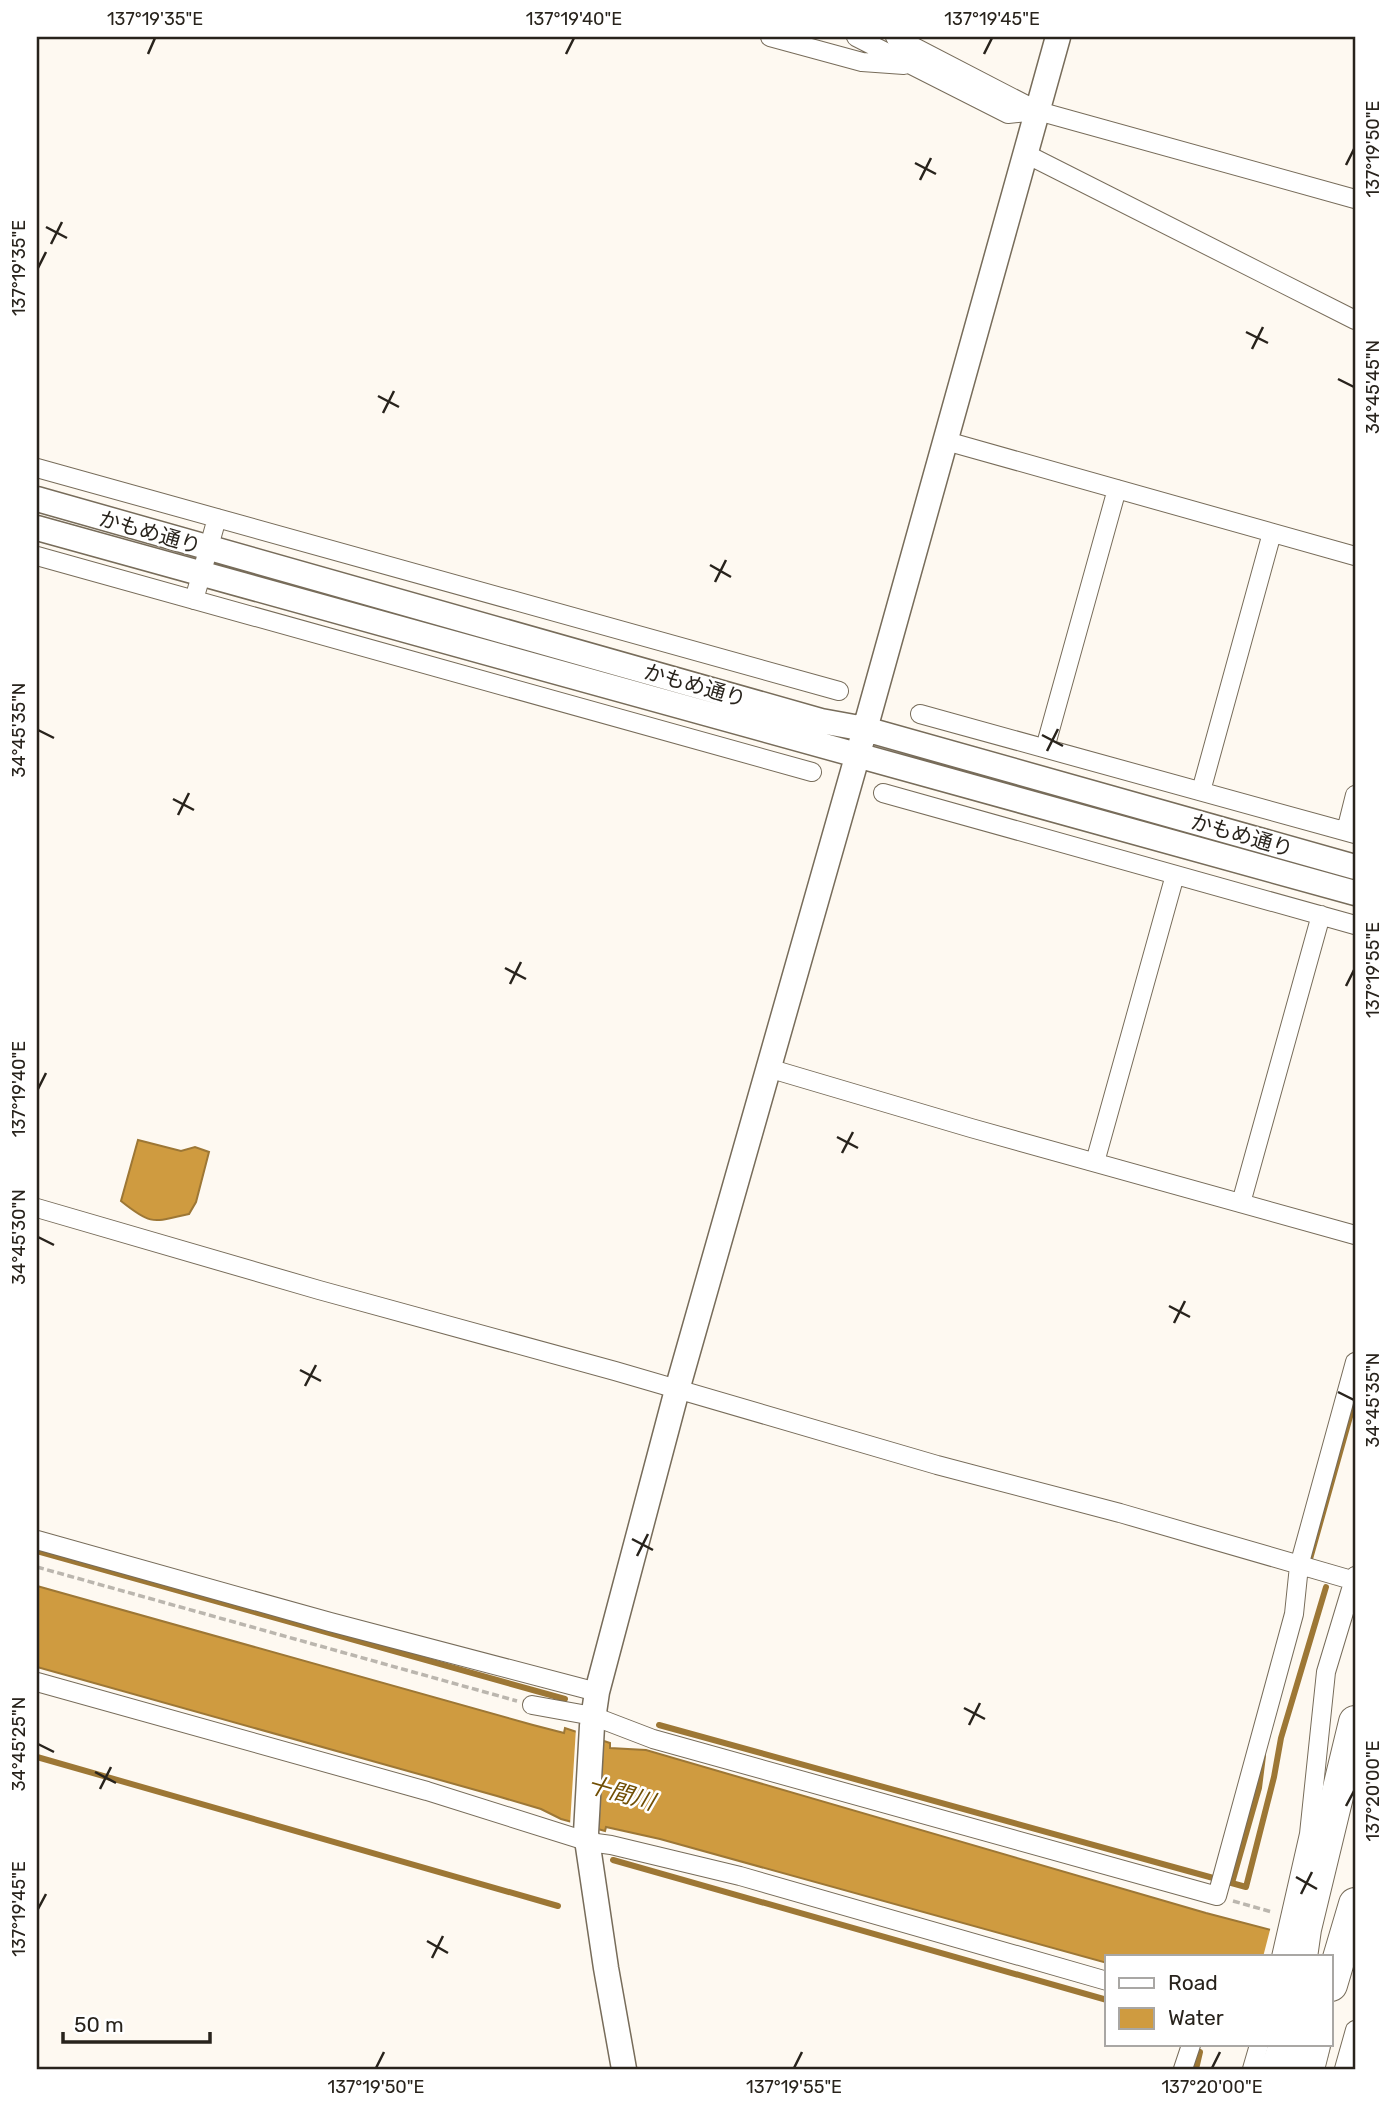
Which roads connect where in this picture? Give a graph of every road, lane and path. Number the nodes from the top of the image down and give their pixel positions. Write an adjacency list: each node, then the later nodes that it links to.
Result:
1 (770, 37): 5 (street)
2 (856, 37): 5 (street)
3 (895, 37): 6 (street)
4 (1058, 37): 6 (street)
5 (915, 66): 6 (street)
6 (1038, 111): 7 (street); 8 (street)
7 (1026, 154): 9 (street); 10 (street)
8 (1355, 199)
9 (1355, 320)
10 (946, 441): 12 (street); 24 (street)
11 (37, 468): 14 (street)
12 (1117, 489): 16 (street); 25 (street)
13 (37, 499): 17 (street, かもめ通り)
14 (217, 518): 17 (street); 22 (street)
15 (37, 528): 20 (street, かもめ通り)
16 (1272, 533): 19 (street); 29 (street)
17 (209, 549): 20 (street); 24 (street, かもめ通り)
18 (37, 555): 21 (street)
19 (1355, 556)
20 (201, 574): 21 (street); 26 (street, かもめ通り)
21 (194, 600): 28 (street)
22 (839, 691)
23 (920, 714): 25 (street)
24 (865, 729): 26 (street); 32 (street, かもめ通り)
25 (1045, 748): 27 (street)
26 (858, 756): 33 (street, かもめ通り); 41 (street)
27 (1128, 771): 29 (street); 32 (street)
28 (812, 772)
29 (1201, 791): 34 (street)
30 (883, 793): 35 (street)
31 (1355, 795): 34 (street)
32 (1119, 800): 36 (street, かもめ通り)
33 (1110, 825): 35 (street); 38 (street, かもめ通り)
34 (1350, 833)
35 (1102, 854): 37 (street)
36 (1355, 867)
37 (1175, 874): 39 (street); 42 (street)
38 (1355, 892)
39 (1321, 915): 40 (street); 43 (street)
40 (1355, 925)
41 (768, 1068): 42 (street); 47 (street)
42 (1095, 1162): 43 (street)
43 (1241, 1203): 45 (street)
44 (37, 1208): 47 (street)
45 (1355, 1235)
46 (1355, 1362): 49 (street)
47 (677, 1390): 49 (street); 54 (street)
48 (37, 1540): 54 (street)
49 (1298, 1566): 51 (street); 58 (street)
50 (37, 1567): 53 (path)
51 (1355, 1579): 61 (street)
52 (37, 1682): 57 (street)
53 (532, 1705): 54 (street)
54 (594, 1711): 57 (street); 58 (street)
55 (1355, 1721): 61 (highway)
56 (1355, 1786): 61 (highway)
57 (587, 1838): 64 (street); 70 (street)
58 (1217, 1896): 60 (path)
59 (1355, 1904): 61 (highway)
60 (1272, 1912)
61 (1310, 1939): 62 (street); 63 (highway)
62 (1284, 1955)
63 (1317, 1955)
64 (1105, 1980)
65 (1353, 2039): 75 (street)
66 (1191, 2046): 71 (street)
67 (1259, 2046): 72 (street)
68 (1285, 2046): 73 (highway)
69 (1314, 2046): 74 (highway)
70 (624, 2069)
71 (1183, 2069)
72 (1252, 2069)
73 (1277, 2069)
74 (1308, 2069)
75 (1344, 2069)

